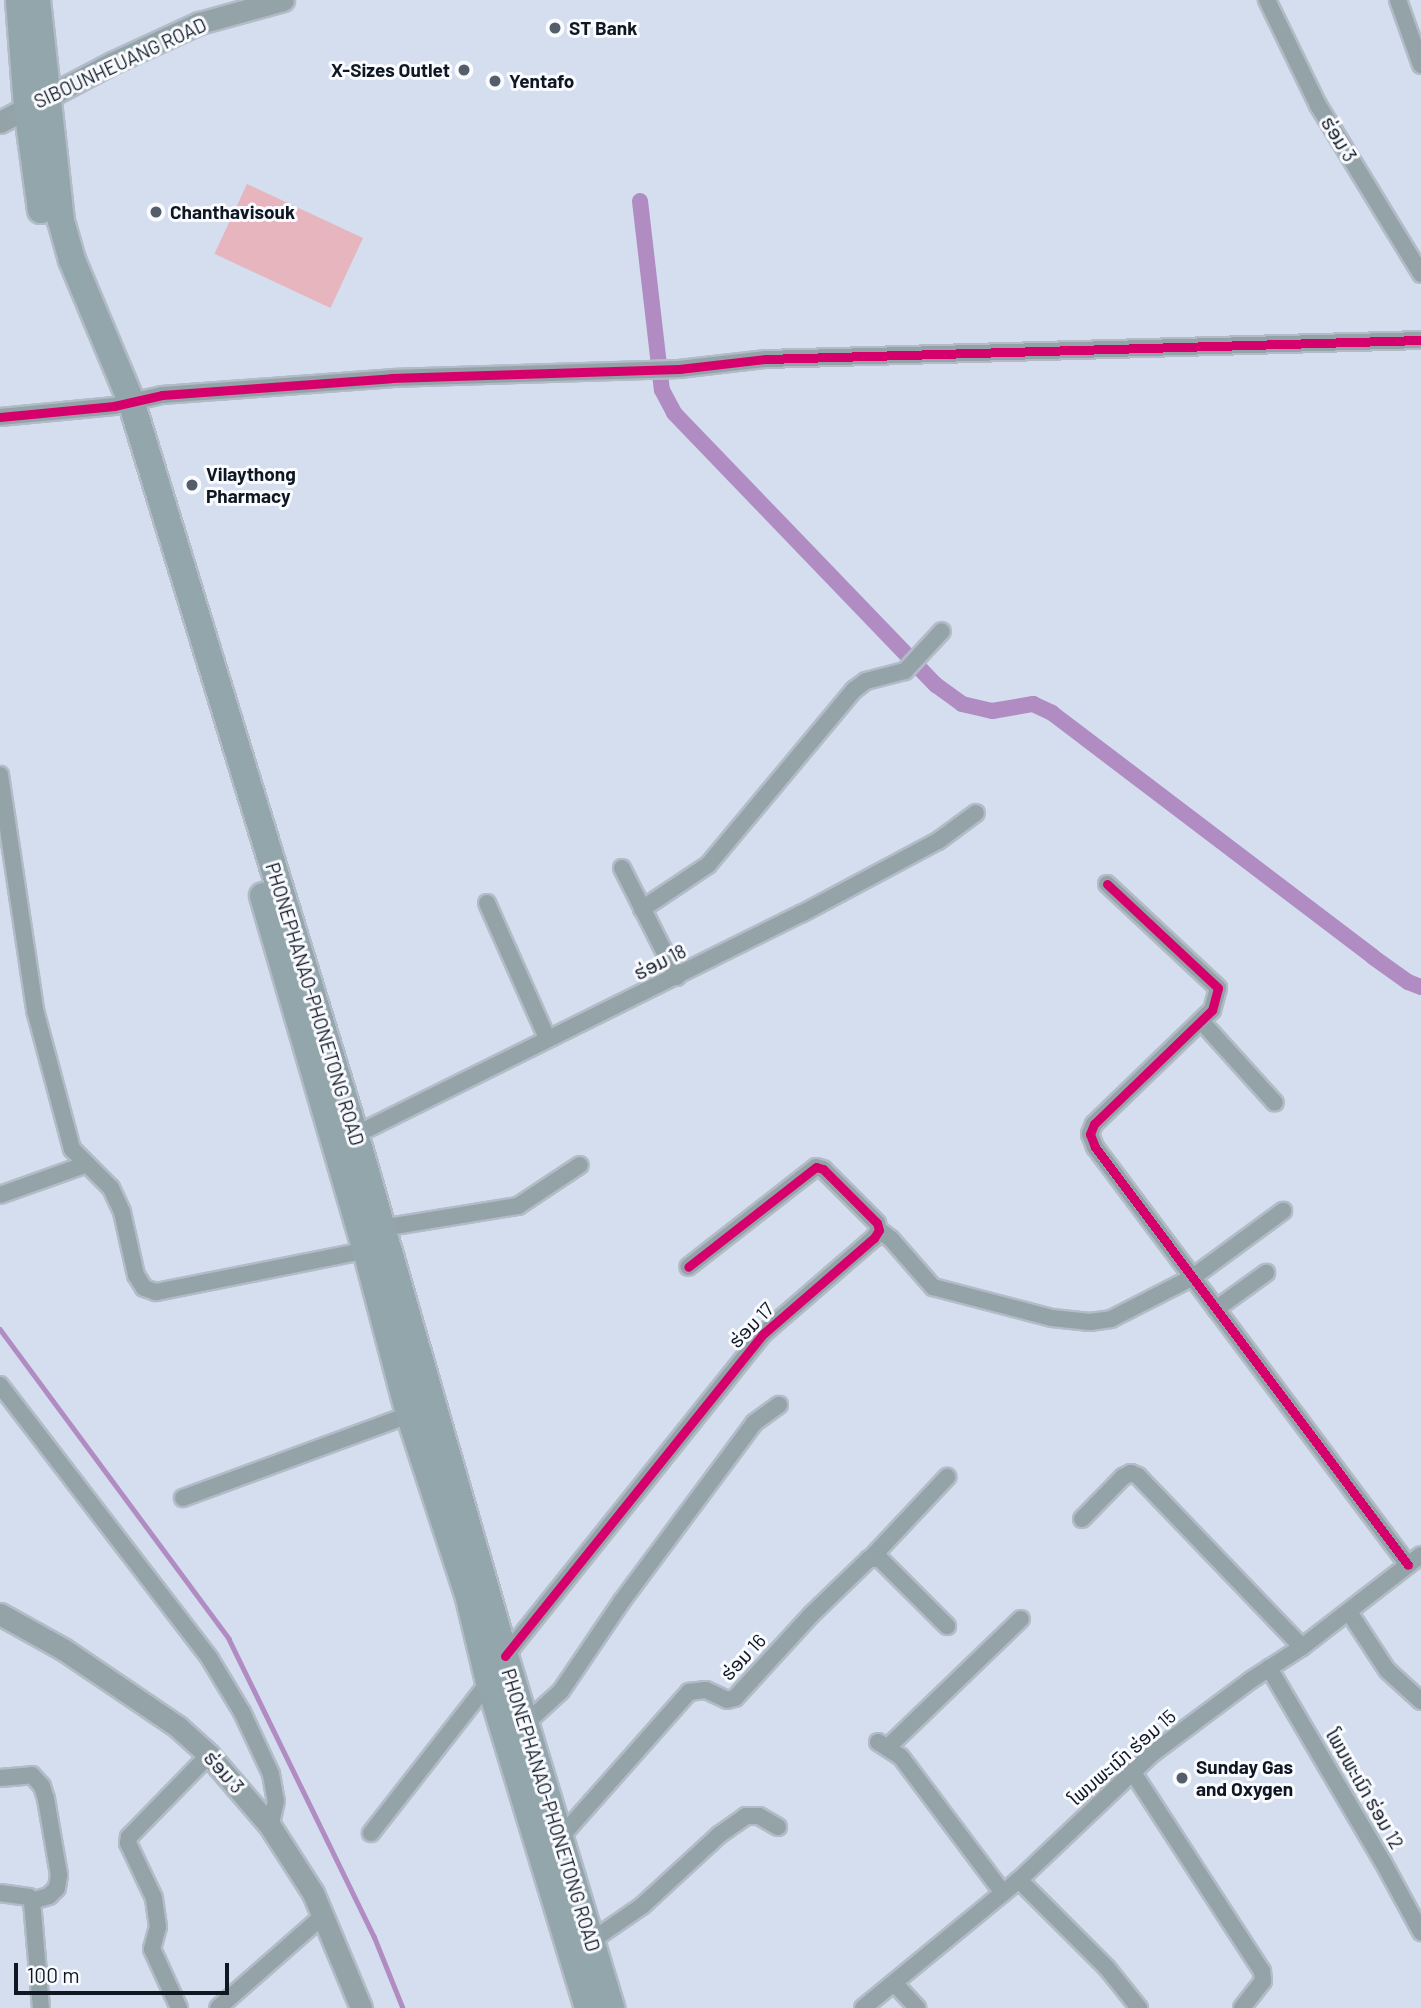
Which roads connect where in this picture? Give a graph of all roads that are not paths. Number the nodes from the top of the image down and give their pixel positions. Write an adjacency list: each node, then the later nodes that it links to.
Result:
1 (19, 0): 7 (main road, PHONEPHANAO-PHONETONG ROAD)
2 (37, 0): 7 (main road, PHONEPHANAO-PHONETONG ROAD)
3 (283, 0): 7 (street, SIBOUNHEUANG ROAD)
4 (1267, 0): 9 (street, ຮ່ອມ 3)
5 (1398, 0): 6 (street)
6 (1421, 65)
7 (37, 101): 8 (street, SIBOUNHEUANG ROAD); 11 (main road, PHONEPHANAO-PHONETONG ROAD)
8 (0, 122)
9 (1421, 274)
10 (1421, 340): 11 (street)
11 (122, 403): 12 (street); 24 (main road, PHONEPHANAO-PHONETONG ROAD); 30 (main road, PHONEPHANAO-PHONETONG ROAD)
12 (0, 417)
13 (942, 631): 19 (street)
14 (0, 775): 25 (street)
15 (976, 813): 20 (street, ຮ່ອມ 18)
16 (622, 867): 19 (street)
17 (1107, 884): 21 (street)
18 (487, 903): 22 (street)
19 (642, 909): 20 (street)
20 (677, 977): 22 (street, ຮ່ອມ 18)
21 (1201, 1021): 23 (street); 33 (street)
22 (547, 1038): 24 (street, ຮ່ອມ 18)
23 (1275, 1103)
24 (355, 1135): 30 (main road, PHONEPHANAO-PHONETONG ROAD)
25 (87, 1164): 27 (street); 30 (street)
26 (580, 1165): 30 (street)
27 (0, 1195)
28 (1283, 1211): 33 (street)
29 (879, 1230): 31 (street); 33 (street); 49 (street, ຮ່ອມ 17)
30 (379, 1241): 37 (main road, PHONEPHANAO-PHONETONG ROAD)
31 (688, 1267)
32 (1266, 1273): 34 (street)
33 (1193, 1277): 34 (street)
34 (1216, 1309): 42 (street)
35 (0, 1385): 57 (street)
36 (779, 1405): 53 (street)
37 (421, 1412): 39 (street); 43 (main road, PHONEPHANAO-PHONETONG ROAD)
38 (947, 1477): 41 (street)
39 (183, 1498)
40 (1082, 1519): 48 (street)
41 (872, 1558): 47 (street); 60 (street, ຮ່ອມ 16)
42 (1415, 1560): 44 (street, ໂພນພະເນົາ ຮ່ອມ 15)
43 (477, 1592): 49 (main road, PHONEPHANAO-PHONETONG ROAD); 51 (main road, PHONEPHANAO-PHONETONG ROAD)
44 (1349, 1612): 48 (street, ໂພນພະເນົາ ຮ່ອມ 15); 52 (street)
45 (0, 1614): 54 (street, ຮ່ອມ 3)
46 (1021, 1619): 64 (street)
47 (947, 1626)
48 (1302, 1647): 50 (street, ໂພນພະເນົາ ຮ່ອມ 15)
49 (505, 1656): 53 (main road, PHONEPHANAO-PHONETONG ROAD)
50 (1269, 1668): 55 (street, ໂພນພະເນົາ ຮ່ອມ 15); 67 (street, ໂພນພະເນົາ ຮ່ອມ 12)
51 (489, 1682): 59 (street); 61 (main road, PHONEPHANAO-PHONETONG ROAD)
52 (1421, 1701)
53 (526, 1723): 60 (main road, PHONEPHANAO-PHONETONG ROAD)
54 (209, 1755): 57 (street, ຮ່ອມ 3); 71 (street)
55 (1132, 1771): 62 (street, ໂພນພະເນົາ ຮ່ອມ 15); 79 (street)
56 (0, 1778): 65 (street)
57 (270, 1826): 66 (street, ຮ່ອມ 3)
58 (778, 1827): 68 (street)
59 (371, 1833)
60 (561, 1835): 61 (street, ຮ່ອມ 16); 68 (main road, PHONEPHANAO-PHONETONG ROAD)
61 (544, 1860): 74 (main road, PHONEPHANAO-PHONETONG ROAD)
62 (1019, 1880): 64 (street, ໂພນພະເນົາ ຮ່ອມ 15); 78 (street)
63 (0, 1893): 65 (street)
64 (1003, 1893): 69 (street, ໂພນພະເນົາ ຮ່ອມ 15)
65 (33, 1900): 70 (street)
66 (324, 1914): 72 (street); 73 (street, ຮ່ອມ 3)
67 (1421, 1932)
68 (591, 1941): 75 (main road, PHONEPHANAO-PHONETONG ROAD)
69 (895, 1984): 76 (street, ໂພນພະເນົາ ຮ່ອມ 15); 77 (street)
70 (41, 2008)
71 (179, 2008)
72 (218, 2008)
73 (361, 2008)
74 (588, 2008)
75 (611, 2008)
76 (863, 2008)
77 (917, 2008)
78 (1139, 2008)
79 (1242, 2008)

